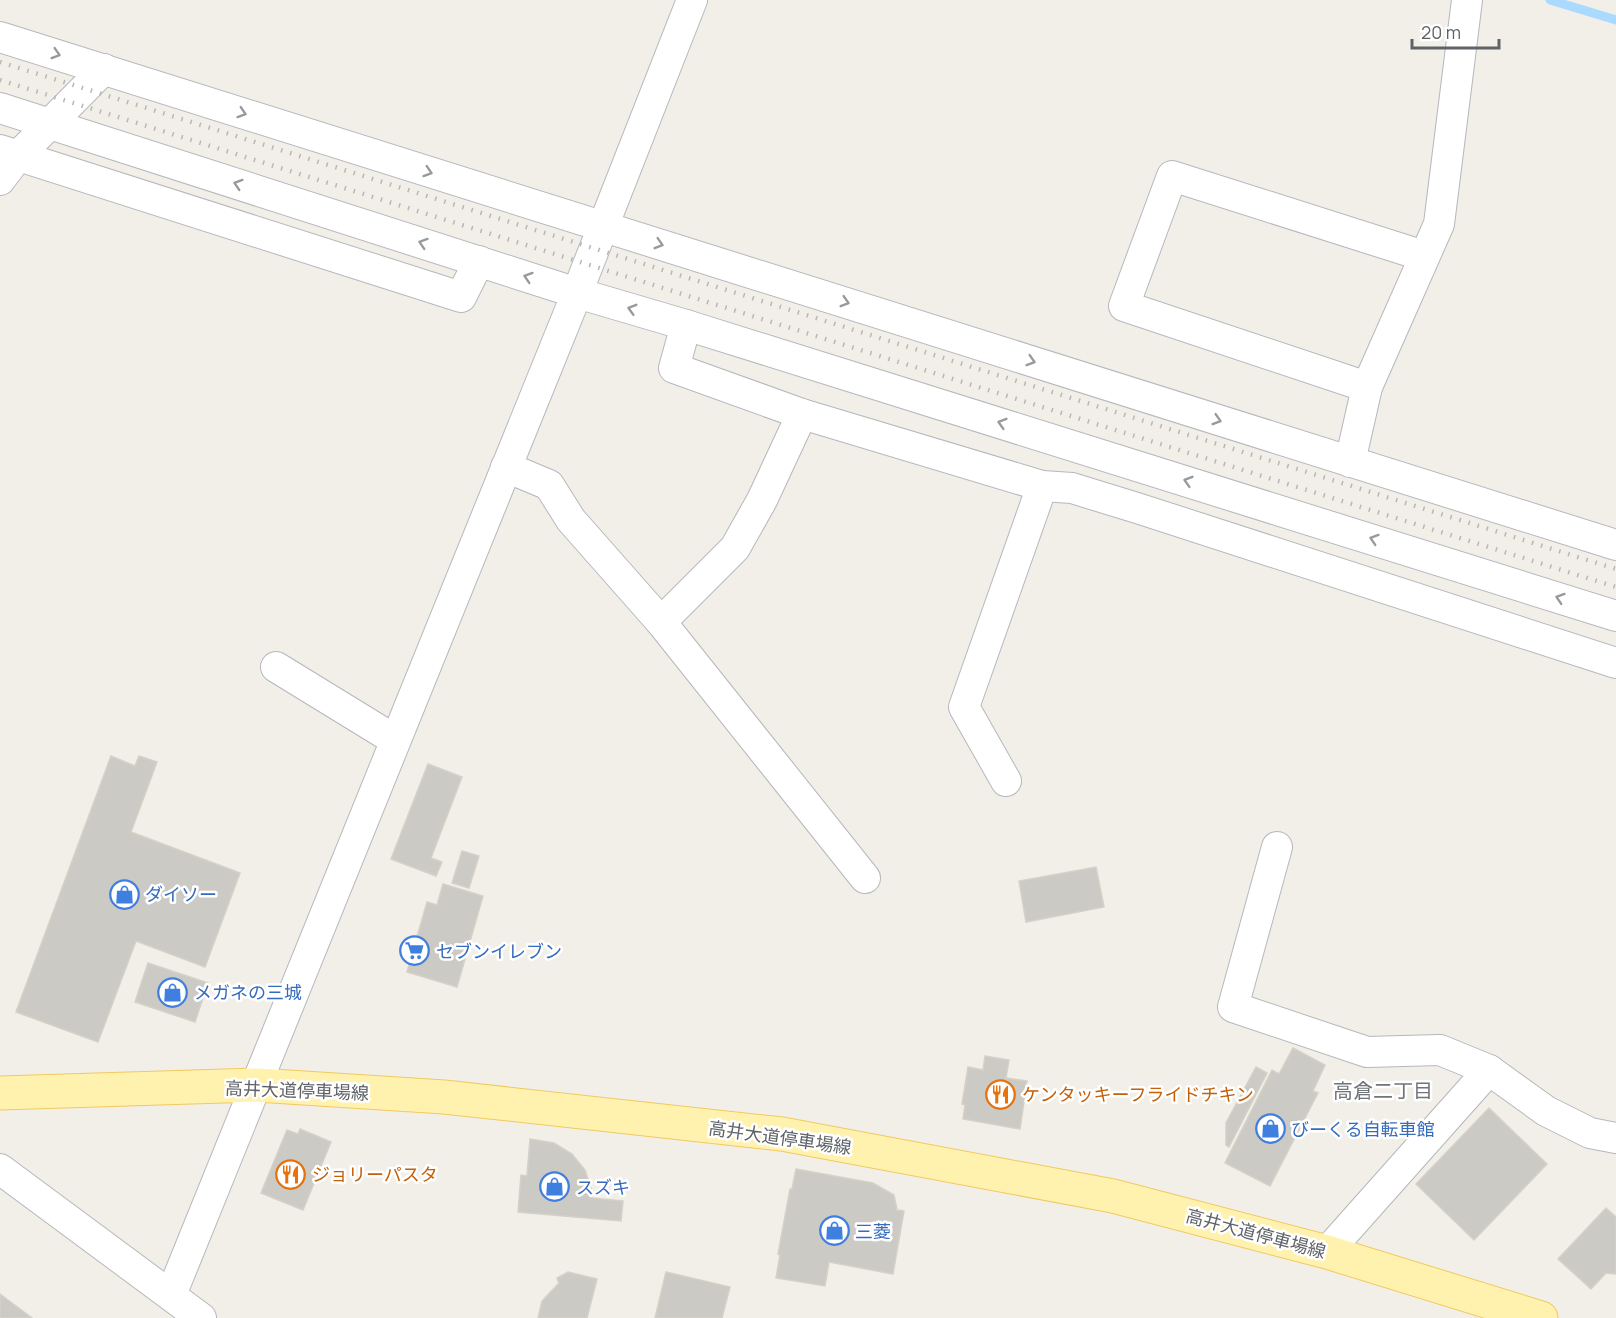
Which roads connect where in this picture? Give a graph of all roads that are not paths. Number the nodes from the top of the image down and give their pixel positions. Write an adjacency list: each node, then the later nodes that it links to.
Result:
1 (692, 0): 9 (street)
2 (1467, 0): 10 (street)
3 (0, 37): 4 (street, one-way to 4)
4 (104, 69): 6 (street); 9 (street, one-way to 9)
5 (0, 108): 6 (street)
6 (51, 124): 7 (street); 11 (street, one-way to 6)
7 (9, 153): 8 (street); 11 (street)
8 (0, 180)
9 (603, 226): 12 (street); 16 (street, one-way to 16)
10 (1424, 256): 14 (street); 14 (street)
11 (479, 261): 12 (street, one-way to 11)
12 (577, 293): 13 (street, one-way to 12); 17 (street)
13 (686, 325): 15 (street); 20 (street, one-way to 13)
14 (1367, 387): 16 (street)
15 (802, 414): 18 (street); 21 (street)
16 (1350, 462): 19 (street)
17 (506, 467): 21 (street); 24 (street)
18 (1042, 486): 22 (street); 25 (street)
19 (1616, 545)
20 (1616, 616)
21 (661, 622): 27 (street)
22 (1616, 663)
23 (276, 667): 24 (street)
24 (395, 740): 29 (street)
25 (1006, 780)
26 (1277, 847): 28 (street)
27 (865, 878)
28 (1489, 1070): 31 (street); 33 (street)
29 (257, 1085): 30 (main road, 高井大道停車場線); 33 (main road, 高井大道停車場線); 34 (street)
30 (0, 1093)
31 (1616, 1138)
32 (0, 1169): 34 (street)
33 (1327, 1252): 36 (main road, 高井大道停車場線)
34 (171, 1295): 35 (street)
35 (201, 1318)
36 (1541, 1318)

